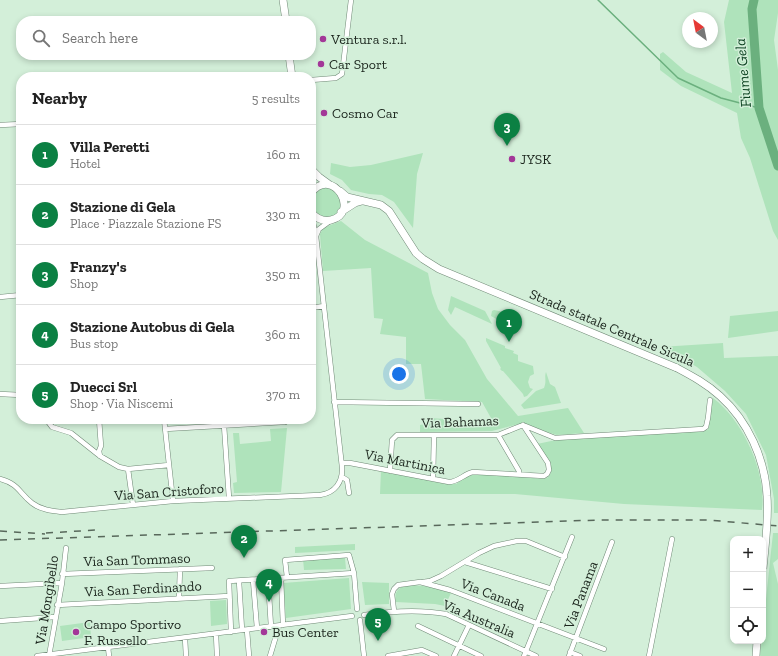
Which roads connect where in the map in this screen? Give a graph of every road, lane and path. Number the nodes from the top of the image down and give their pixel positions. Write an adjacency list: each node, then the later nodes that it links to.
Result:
1 (283, 0): 3 (main road)
2 (351, 0): 6 (street)
3 (285, 16)
4 (290, 60): 5 (main road)
5 (291, 72)
6 (316, 80)
7 (16, 124): 8 (street)
8 (0, 125)
9 (316, 174): 10 (main road)
10 (330, 185): 11 (main road); 12 (main road, Strada statale Centrale Sicula)
11 (316, 188)
12 (340, 191): 13 (main road, Strada statale Centrale Sicula); 14 (main road)
13 (362, 201): 14 (main road); 49 (main road, Strada statale Centrale Sicula, bridge)
14 (341, 213): 16 (main road)
15 (316, 217): 16 (main road)
16 (331, 220): 17 (street)
17 (316, 236): 20 (street)
18 (16, 295): 19 (street)
19 (0, 297)
20 (324, 306): 21 (street); 25 (street)
21 (316, 307)
22 (0, 394): 23 (street)
23 (16, 395)
24 (710, 400): 32 (street)
25 (334, 402): 26 (street); 37 (street)
26 (478, 404)
27 (50, 424): 36 (street)
28 (99, 424): 36 (street)
29 (164, 424): 33 (street)
30 (245, 424): 31 (street)
31 (225, 425): 33 (street); 46 (street)
32 (523, 425): 35 (street, Via Bahamas); 41 (street, Via Martinica)
33 (165, 429): 38 (street)
34 (434, 435): 35 (street, Via Bahamas); 40 (street, Via Bahamas); 44 (street)
35 (498, 435): 41 (street)
36 (100, 456): 39 (street)
37 (342, 463): 40 (street, Via Martinica); 42 (street)
38 (169, 465): 39 (street); 47 (street)
39 (128, 468): 48 (street)
40 (390, 470): 44 (street, Via Martinica)
41 (519, 475): 44 (street, Via Martinica)
42 (342, 477): 45 (street); 46 (street, Via San Cristoforo)
43 (0, 479): 48 (street, Via San Cristoforo)
44 (433, 479)
45 (349, 492)
46 (229, 498): 47 (street, Via San Cristoforo)
47 (173, 501): 48 (street, Via San Cristoforo)
48 (133, 505)
49 (766, 536)
50 (572, 538): 54 (street)
51 (672, 539): 111 (street)
52 (612, 542): 89 (street, Via Panama)
53 (66, 548): 59 (street, Via Mongibello)
54 (565, 557): 55 (street); 68 (street)
55 (465, 562): 65 (street); 68 (street)
56 (212, 568): 57 (street, Via San Tommaso)
57 (180, 569): 59 (street, Via San Tommaso); 70 (street)
58 (354, 573): 60 (street); 60 (street); 72 (street)
59 (62, 574): 66 (street, Via Mongibello)
60 (287, 577): 62 (street)
61 (268, 578): 62 (street); 63 (street); 83 (street)
62 (280, 578): 80 (street)
63 (253, 580): 64 (street); 84 (street)
64 (239, 581): 69 (street); 85 (street)
65 (420, 582): 73 (street, Via Canada); 79 (street, Via Canada)
66 (62, 583): 67 (street); 71 (street, Via Mongibello)
67 (0, 586)
68 (552, 589): 79 (street)
69 (229, 596): 70 (street, Via San Ferdinando); 86 (street)
70 (179, 598): 71 (street, Via San Ferdinando)
71 (58, 605): 76 (street, Via Mongibello)
72 (357, 609): 74 (street); 75 (street)
73 (394, 611): 74 (street, Via Australia); 81 (street, Via Australia)
74 (364, 615): 77 (street)
75 (352, 616): 77 (street); 80 (street)
76 (55, 617): 78 (street); 97 (street, Via Mongibello)
77 (360, 620): 104 (street)
78 (0, 621)
79 (538, 624): 89 (street, Via Canada); 95 (street)
80 (281, 625): 83 (street); 103 (street)
81 (469, 625): 91 (street); 95 (street, Via Australia)
82 (418, 626): 91 (street)
83 (271, 627): 84 (street)
84 (257, 628): 85 (street)
85 (244, 630): 86 (street); 102 (street)
86 (230, 632): 87 (street)
87 (216, 634): 88 (street); 101 (street)
88 (185, 638): 92 (street); 100 (street)
89 (576, 638): 93 (street, Via Canada); 96 (street, Via Panama)
90 (757, 644): 112 (main road)
91 (459, 646): 107 (street); 108 (street)
92 (108, 647): 94 (street); 99 (street)
93 (604, 648)
94 (66, 654): 97 (street)
95 (525, 654): 109 (street, Via Australia)
96 (569, 654): 110 (street)
97 (49, 655): 98 (street)
98 (37, 656)
99 (109, 656)
100 (186, 656)
101 (217, 656)
102 (248, 656)
103 (270, 656)
104 (364, 656)
105 (388, 656): 106 (street)
106 (436, 656)
107 (454, 656)
108 (481, 656)
109 (536, 656)
110 (580, 656)
111 (649, 656)
112 (756, 656)

